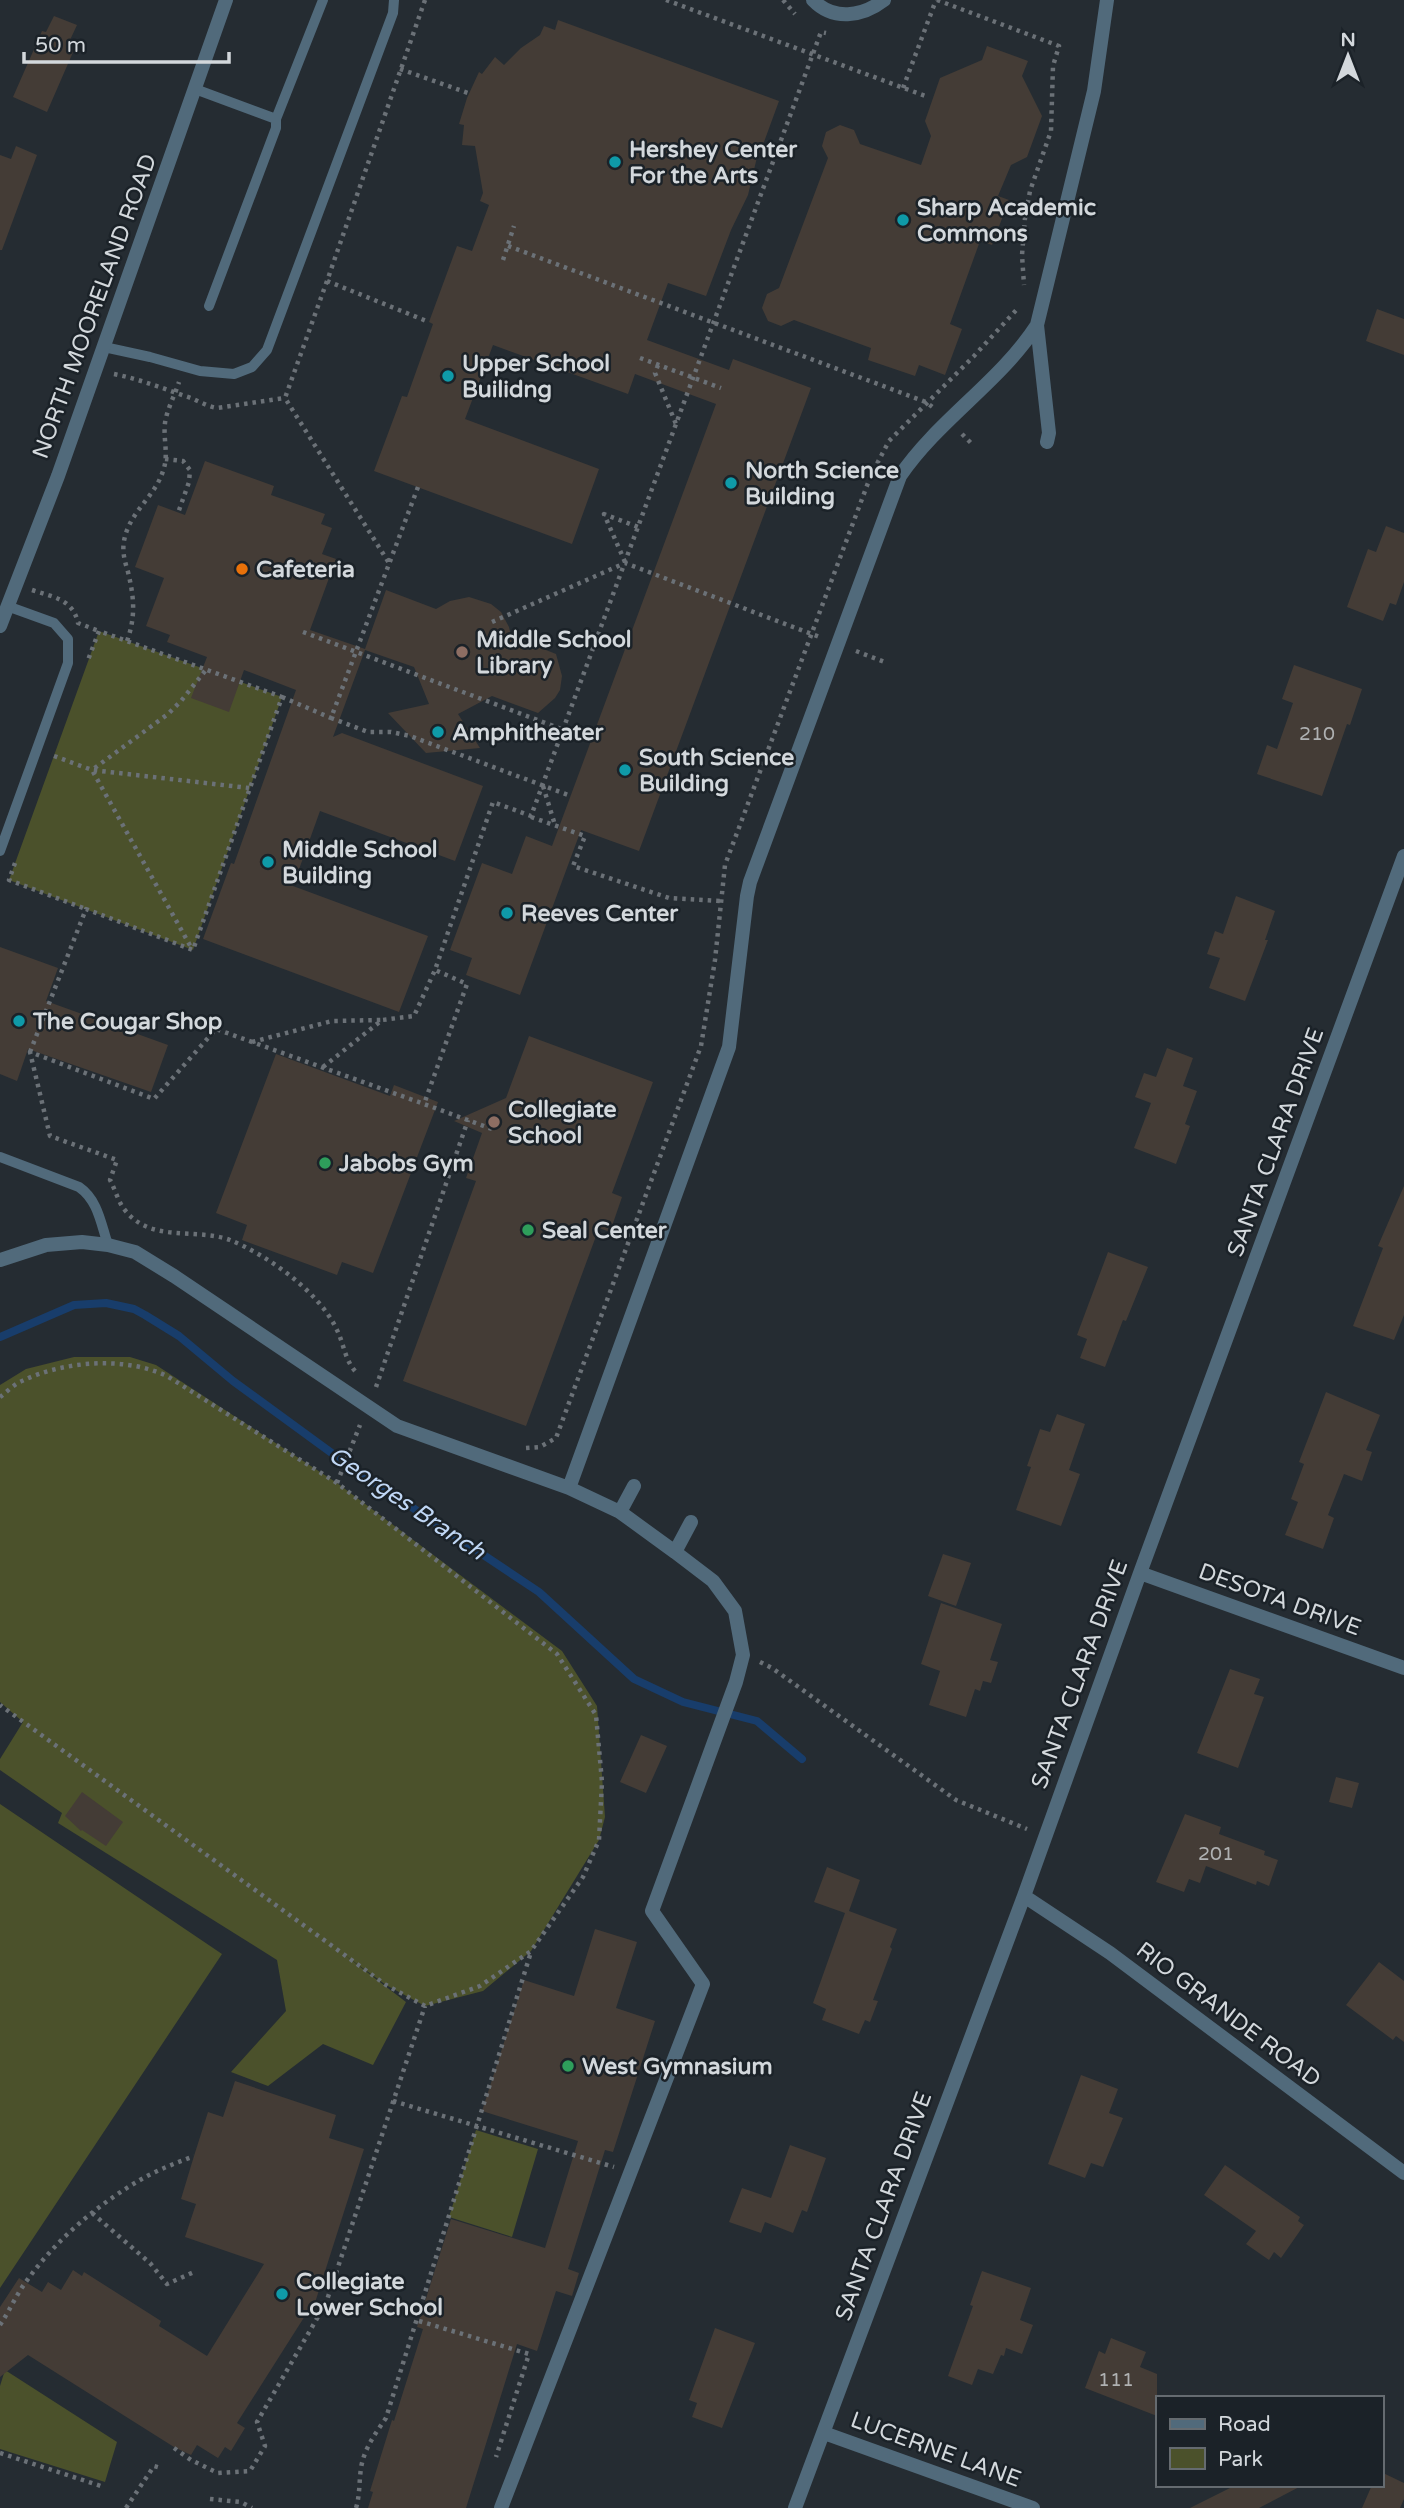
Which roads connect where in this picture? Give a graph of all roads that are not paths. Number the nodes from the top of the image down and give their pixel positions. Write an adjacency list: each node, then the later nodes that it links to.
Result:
1 (226, 0): 7 (street, NORTH MOORELAND ROAD)
2 (323, 0): 8 (lane)
3 (394, 0): 11 (lane)
4 (813, 0): 5 (street)
5 (884, 0)
6 (1107, 0): 10 (street)
7 (195, 89): 8 (lane); 11 (street, NORTH MOORELAND ROAD)
8 (276, 119): 9 (lane)
9 (209, 306)
10 (1037, 325): 12 (street); 21 (street)
11 (104, 347): 13 (street, NORTH MOORELAND ROAD)
12 (1047, 442)
13 (7, 606): 14 (street, NORTH MOORELAND ROAD); 15 (lane)
14 (0, 626)
15 (0, 851)
16 (1404, 856): 25 (street, SANTA CLARA DRIVE)
17 (0, 1157): 18 (lane)
18 (108, 1245): 19 (street); 21 (street)
19 (0, 1261)
20 (634, 1486): 22 (street)
21 (569, 1488): 22 (street)
22 (620, 1512): 24 (street)
23 (691, 1522): 24 (street)
24 (675, 1552): 30 (street)
25 (1140, 1573): 26 (street, DESOTA DRIVE); 27 (street, SANTA CLARA DRIVE)
26 (1404, 1668)
27 (1024, 1896): 28 (street, RIO GRANDE ROAD); 29 (street, SANTA CLARA DRIVE)
28 (1404, 2173)
29 (824, 2433): 31 (street, SANTA CLARA DRIVE); 32 (street, LUCERNE LANE)
30 (501, 2508)
31 (795, 2508)
32 (1033, 2508)

